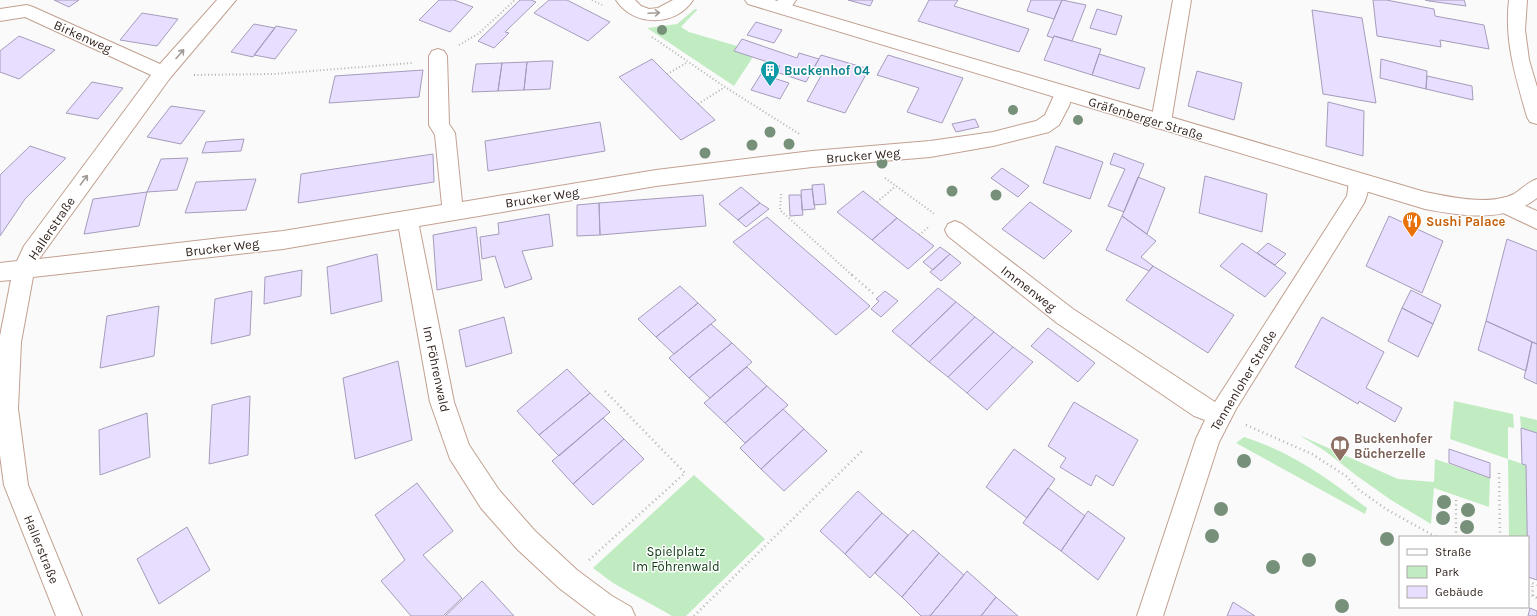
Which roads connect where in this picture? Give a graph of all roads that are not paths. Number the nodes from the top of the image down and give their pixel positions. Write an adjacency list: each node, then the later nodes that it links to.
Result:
1 (227, 0): 10 (street, Hallerstraße, one-way to 1)
2 (625, 0): 3 (street, one-way to 3)
3 (684, 0)
4 (1182, 0): 13 (street)
5 (1518, 0): 12 (street)
6 (760, 1): 7 (street, Gräfenberger Straße)
7 (784, 4): 11 (street, Gräfenberger Straße)
8 (0, 15): 10 (street, Birkenweg)
9 (438, 56): 17 (street)
10 (164, 73): 21 (street, Hallerstraße, one-way to 10)
11 (1064, 94): 13 (street, Gräfenberger Straße); 17 (street, Brucker Weg)
12 (1537, 117)
13 (1161, 122): 14 (street, Gräfenberger Straße)
14 (1359, 182): 16 (street, Gräfenberger Straße); 23 (street, Tennenloher Straße)
15 (1537, 187): 16 (street, Gräfenberger Straße)
16 (1506, 205): 19 (street)
17 (453, 211): 18 (street, Brucker Weg)
18 (407, 219): 21 (street, Brucker Weg); 25 (street, Im Föhrenwald)
19 (1537, 221)
20 (955, 230): 23 (street, Immenweg)
21 (24, 270): 22 (street, Brucker Weg); 24 (street, Hallerstraße)
22 (0, 272)
23 (1220, 415): 26 (street, Tennenloher Straße)
24 (68, 616)
25 (622, 616)
26 (1150, 616)

